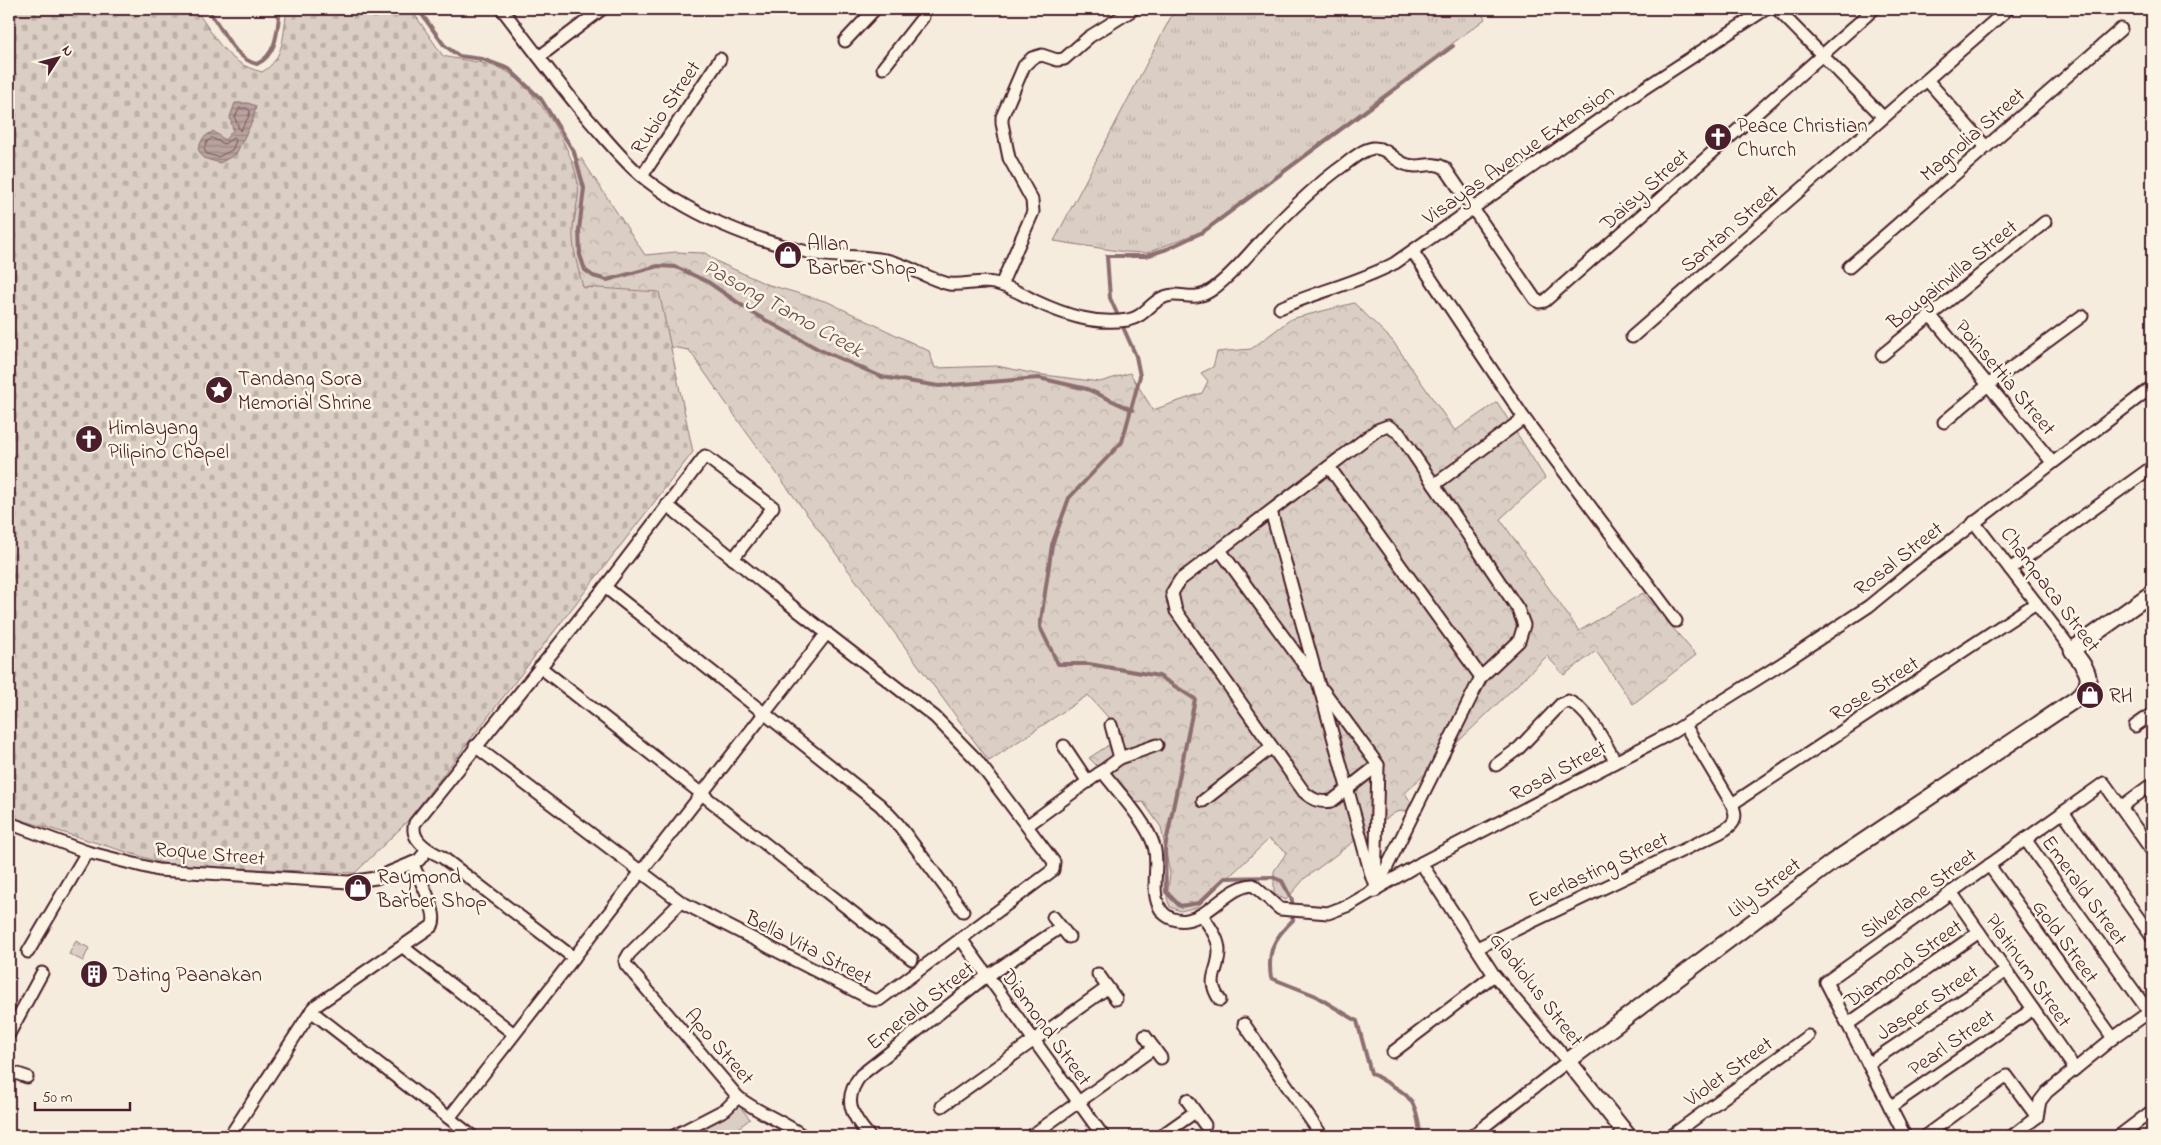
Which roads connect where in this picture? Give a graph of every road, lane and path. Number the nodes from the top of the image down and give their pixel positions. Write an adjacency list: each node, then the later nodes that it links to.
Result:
1 (502, 9): 13 (street)
2 (602, 9): 13 (street)
3 (875, 9): 11 (street)
4 (924, 9): 15 (street)
5 (1134, 9): 24 (street)
6 (1766, 9): 20 (street, Visayas Avenue Extension)
7 (1777, 9): 12 (street)
8 (1874, 9): 12 (street, Daisy Street)
9 (2008, 9): 16 (street, Santan Street)
10 (2121, 29): 18 (street, Magnolia Street)
11 (846, 41)
12 (1822, 55): 17 (street); 20 (street, Daisy Street)
13 (539, 57): 19 (street)
14 (720, 59): 19 (street, Rubio Street)
15 (883, 68)
16 (1927, 80): 17 (street, Santan Street); 18 (street)
17 (1883, 118): 28 (street, Santan Street)
18 (1986, 147): 23 (street, Magnolia Street)
19 (642, 176): 24 (street)
20 (1473, 206): 22 (street, Visayas Avenue Extension); 24 (street)
21 (2045, 222): 26 (street, Bougainvilla Street)
22 (1413, 252): 25 (street, Visayas Avenue Extension); 32 (street)
23 (1849, 267)
24 (1001, 285)
25 (1280, 308)
26 (1931, 316): 29 (street, Bougainvilla Street); 30 (street, Poinsettia Street)
27 (2082, 316): 30 (street)
28 (1632, 337)
29 (1882, 355)
30 (1988, 385): 33 (street); 34 (street, Poinsettia Street)
31 (2152, 387): 34 (street, Rosal Street)
32 (1524, 418): 37 (street); 47 (street)
33 (1944, 422)
34 (2052, 462): 40 (street, Rosal Street)
35 (1329, 467): 37 (street); 39 (street); 51 (street)
36 (2152, 467): 43 (street)
37 (1434, 485): 51 (street)
38 (668, 505): 42 (street, Bella Vita Street); 42 (street); 44 (street)
39 (1271, 511): 41 (street); 84 (street)
40 (1974, 522): 43 (street, Champaca Street); 56 (street, Rosal Street)
41 (1220, 550): 61 (street); 64 (street)
42 (734, 558): 48 (street, Bella Vita Street)
43 (2010, 569): 46 (street, Champaca Street)
44 (605, 587): 50 (street); 53 (street)
45 (2152, 592): 49 (street)
46 (2036, 603): 49 (street, Champaca Street); 71 (street, Rose Street)
47 (1676, 621)
48 (827, 633): 53 (street); 74 (street, Bella Vita Street)
49 (2072, 650): 52 (street, Champaca Street)
50 (540, 667): 59 (street); 69 (street)
51 (1481, 677): 84 (street)
52 (2089, 683): 122 (street, Lily Street)
53 (764, 714): 69 (street); 87 (street)
54 (2152, 714): 57 (street)
55 (1111, 725): 62 (street)
56 (1685, 725): 63 (street, Rosal Street); 71 (street)
57 (2136, 726)
58 (1157, 745): 62 (street)
59 (475, 746): 77 (street); 83 (street)
60 (1064, 746): 67 (street)
61 (1272, 747): 64 (street); 70 (street)
62 (1120, 758): 66 (street)
63 (1615, 761): 65 (street); 81 (street, Rosal Street)
64 (1378, 765): 84 (street)
65 (1496, 765)
66 (1102, 771): 67 (street); 88 (street, Rosal Street)
67 (1088, 782): 74 (street)
68 (2152, 784): 72 (street)
69 (702, 794): 83 (street); 99 (street)
70 (1203, 801)
71 (1732, 804): 96 (street, Everlasting Street)
72 (2121, 807): 73 (street, Silverlane Street); 78 (street, Silverlane Street)
73 (2063, 812): 76 (street, Silverlane Street); 93 (street)
74 (1025, 822): 94 (street, Bella Vita Street)
75 (9, 823): 79 (street, Roque Street)
76 (2025, 839): 82 (street, Silverlane Street); 110 (street, Emerald Street)
77 (427, 850): 80 (street, Roque Street); 98 (street)
78 (2152, 851)
79 (87, 852): 80 (street, Roque Street); 97 (street)
80 (412, 863): 95 (street)
81 (1421, 863): 84 (street, Rosal Street); 96 (street, Gladiolus Street)
82 (1989, 865): 85 (street, Silverlane Street); 117 (street, Gold Street)
83 (640, 873): 86 (street); 98 (street)
84 (1375, 891): 88 (street, Rosal Street)
85 (1952, 892): 91 (street, Platinum Street); 112 (street, Silverlane Street)
86 (680, 902): 94 (street, Bella Vita Street); 127 (street, Apo Street)
87 (963, 911)
88 (1202, 916): 107 (street)
89 (1054, 917): 90 (street)
90 (1061, 927): 92 (street); 104 (street, Emerald Street)
91 (1979, 932): 100 (street, Platinum Street); 112 (street, Diamond Street)
92 (1068, 937)
93 (2152, 937)
94 (961, 939): 104 (street, Diamond Street)
95 (403, 947): 109 (street); 114 (street)
96 (1476, 948): 103 (street, Gladiolus Street)
97 (28, 952)
98 (574, 958): 114 (street)
99 (912, 959)
100 (2006, 971): 108 (street, Platinum Street); 123 (street, Jasper Street)
101 (42, 974): 113 (street)
102 (1098, 974): 105 (street)
103 (1494, 974): 120 (street); 122 (street, Gladiolus Street)
104 (987, 976): 118 (street, Diamond Street); 141 (street, Emerald Street)
105 (1107, 988): 106 (street); 118 (street)
106 (1116, 999)
107 (1220, 1000)
108 (2033, 1009): 124 (street, Platinum Street); 131 (street, Pearl Street)
109 (311, 1011): 134 (street); 137 (street)
110 (2151, 1011): 117 (street)
111 (1244, 1024): 145 (street)
112 (1848, 1024): 123 (street, Silverlane Street)
113 (9, 1034)
114 (514, 1034): 134 (street)
115 (1145, 1036): 119 (street)
116 (1808, 1036): 148 (street, Violet Street)
117 (2113, 1038): 124 (street)
118 (1034, 1040): 129 (street, Diamond Street); 130 (street)
119 (1154, 1048): 121 (street); 129 (street)
120 (1394, 1052)
121 (1161, 1058)
122 (1568, 1061): 146 (street, Lily Street); 147 (street, Gladiolus Street)
123 (1868, 1064): 131 (street, Silverlane Street)
124 (2075, 1069): 135 (street)
125 (9, 1071): 126 (street)
126 (27, 1077)
127 (738, 1097): 139 (street); 140 (street, Apo Street)
128 (1188, 1100): 133 (street)
129 (1078, 1102): 142 (street); 143 (street, Diamond Street)
130 (942, 1106)
131 (1890, 1107): 149 (street, Silverlane Street)
132 (2152, 1111): 152 (street)
133 (1195, 1112): 136 (street); 144 (street)
134 (449, 1118): 138 (street)
135 (2037, 1118): 150 (street); 151 (street)
136 (1205, 1125)
137 (230, 1136)
138 (472, 1136)
139 (674, 1136)
140 (803, 1136)
141 (869, 1136)
142 (1031, 1136)
143 (1103, 1136)
144 (1161, 1136)
145 (1322, 1136)
146 (1472, 1136)
147 (1628, 1136)
148 (1671, 1136)
149 (1905, 1136)
150 (1925, 1136)
151 (2012, 1136)
152 (2119, 1136)

